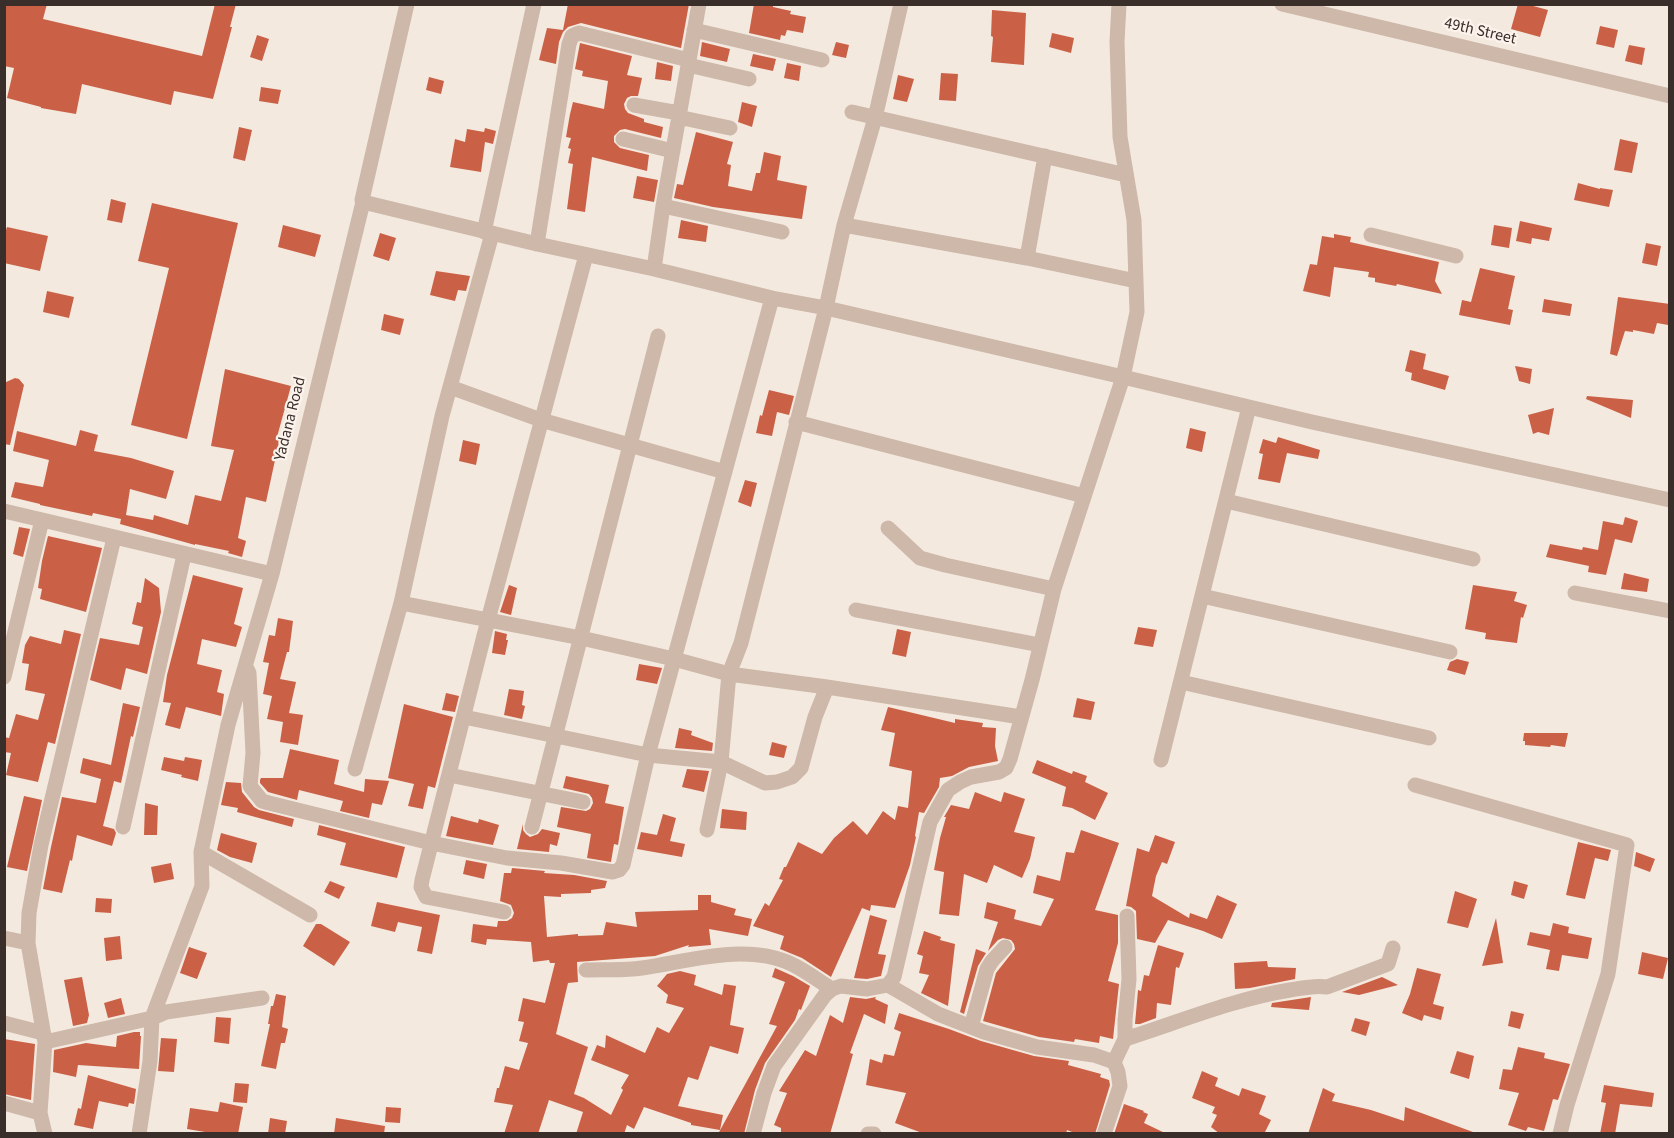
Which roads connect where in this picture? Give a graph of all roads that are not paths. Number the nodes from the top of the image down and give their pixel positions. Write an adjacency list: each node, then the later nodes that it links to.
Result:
1 (407, 4): 23 (street, Yadana Road)
2 (534, 4): 27 (street)
3 (699, 4): 9 (street)
4 (901, 4): 17 (street)
5 (1119, 4): 22 (street)
6 (1282, 4): 8 (street, 49th Street)
7 (1354, 4): 8 (street)
8 (1350, 21): 13 (street, 49th Street)
9 (694, 30): 10 (street); 11 (street)
10 (822, 60)
11 (688, 62): 12 (street); 16 (street); 29 (street)
12 (748, 80)
13 (1670, 96)
14 (634, 105): 16 (street)
15 (852, 112): 17 (street)
16 (679, 115): 18 (street); 20 (street)
17 (875, 118): 21 (street); 25 (street)
18 (730, 128)
19 (623, 139): 20 (street)
20 (673, 151): 24 (street)
21 (1045, 156): 22 (street); 32 (street)
22 (1126, 175): 34 (street)
23 (363, 202): 27 (street); 54 (street, Yadana Road)
24 (663, 206): 26 (street); 33 (street)
25 (844, 225): 32 (street); 36 (street)
26 (782, 232)
27 (488, 233): 29 (street); 39 (street)
28 (1371, 235): 31 (street)
29 (537, 244): 30 (street)
30 (586, 255): 33 (street); 41 (street)
31 (1456, 256)
32 (1027, 258): 34 (street)
33 (654, 269): 35 (street)
34 (1136, 281): 38 (street)
35 (772, 298): 36 (street); 44 (street)
36 (826, 308): 38 (street); 42 (street)
37 (658, 336): 43 (street)
38 (1124, 377): 40 (street); 45 (street)
39 (450, 387): 41 (street); 58 (street)
40 (1250, 407): 46 (street); 47 (street)
41 (542, 420): 43 (street); 61 (street)
42 (796, 422): 45 (street); 67 (street)
43 (629, 445): 44 (street); 62 (street)
44 (725, 472): 65 (street)
45 (1084, 496): 55 (street)
46 (1670, 500)
47 (1226, 501): 53 (street); 57 (street)
48 (4, 511): 49 (street)
49 (42, 520): 51 (street); 68 (street)
50 (888, 528): 55 (street)
51 (114, 538): 52 (street); 92 (street)
52 (184, 555): 54 (street); 83 (street)
53 (1473, 559)
54 (272, 574): 66 (street, Yadana Road)
55 (1054, 589): 63 (street)
56 (1575, 593): 60 (street)
57 (1202, 596): 64 (street); 69 (street)
58 (400, 603): 61 (street); 78 (street)
59 (856, 610): 63 (street)
60 (1670, 611)
61 (488, 620): 62 (street); 71 (street)
62 (581, 638): 65 (street); 73 (street)
63 (1040, 645): 72 (street)
64 (1450, 652)
65 (674, 659): 67 (street); 75 (street)
66 (245, 667): 86 (street); 87 (street, Yadana Road)
67 (729, 675): 70 (street); 77 (street)
68 (4, 677)
69 (1180, 682): 74 (street); 76 (street)
70 (827, 687): 72 (street); 77 (street)
71 (464, 717): 73 (street); 79 (street)
72 (1021, 717): 96 (street)
73 (555, 735): 75 (street); 81 (street)
74 (1429, 738)
75 (648, 755): 77 (street); 86 (street)
76 (1161, 760)
77 (721, 762): 85 (street)
78 (355, 769)
79 (449, 775): 81 (street); 86 (street)
80 (1415, 785): 113 (street)
81 (540, 794): 82 (street); 84 (street)
82 (583, 802)
83 (123, 827)
84 (532, 827)
85 (707, 830)
86 (431, 843): 88 (street)
87 (201, 852): 89 (street); 99 (street, Yadana Road)
88 (504, 912)
89 (310, 915)
90 (1127, 916): 103 (street)
91 (4, 938): 92 (street)
92 (28, 943): 102 (street)
93 (1005, 947): 101 (street)
94 (1393, 948): 103 (street)
95 (586, 970): 97 (street)
96 (888, 985): 97 (street); 101 (street)
97 (832, 989): 109 (street)
98 (262, 998): 99 (street)
99 (152, 1018): 102 (street); 108 (street, Yadana Road)
100 (4, 1023): 102 (street)
101 (971, 1027): 104 (street)
102 (44, 1037): 106 (street)
103 (1125, 1039): 104 (street)
104 (1114, 1062): 112 (street)
105 (4, 1103): 106 (street)
106 (40, 1113): 107 (street)
107 (45, 1134)
108 (139, 1134)
109 (753, 1134)
110 (868, 1134): 111 (street)
111 (874, 1134)
112 (1104, 1134)
113 (1560, 1134)

